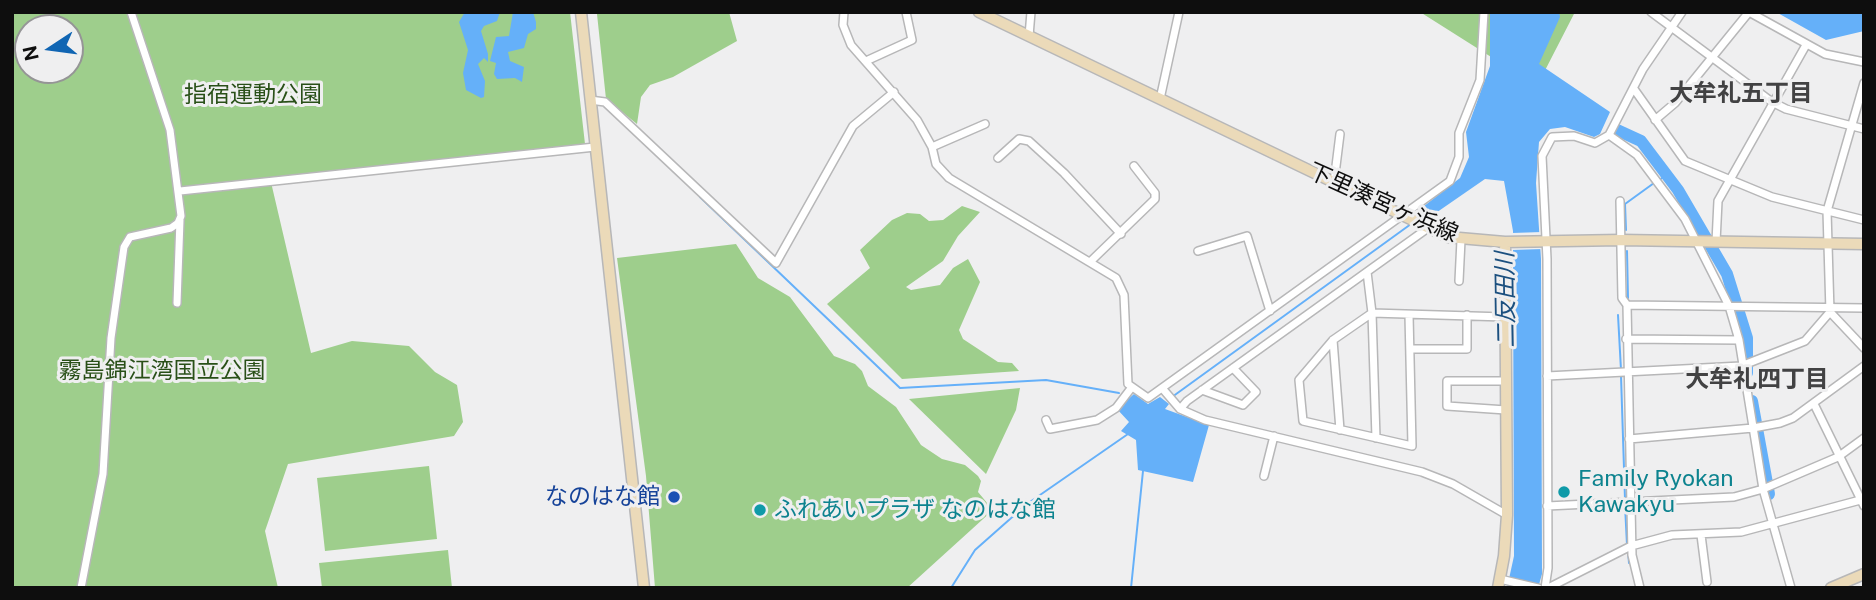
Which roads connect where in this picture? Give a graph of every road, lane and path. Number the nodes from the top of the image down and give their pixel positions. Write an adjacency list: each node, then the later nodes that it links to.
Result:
1 (131, 12): 36 (street)
2 (581, 12): 22 (street)
3 (844, 12): 16 (street)
4 (906, 12): 16 (street)
5 (979, 12): 13 (street, 下里湊宮ヶ浜線)
6 (1031, 12): 13 (street)
7 (1179, 12): 21 (street)
8 (1484, 12): 39 (street)
9 (1651, 12): 12 (street)
10 (1682, 12): 12 (street)
11 (1749, 12): 14 (street); 15 (street)
12 (1671, 27): 15 (street); 19 (street)
13 (1029, 36): 21 (street, 下里湊宮ヶ浜線)
14 (1807, 45): 17 (street); 23 (street)
15 (1714, 57): 23 (street); 24 (street)
16 (866, 61): 20 (street)
17 (1864, 62)
18 (1864, 83): 26 (street)
19 (1634, 89): 24 (street); 29 (street)
20 (894, 92): 22 (street); 31 (street)
21 (1160, 99): 35 (street, 下里湊宮ヶ浜線)
22 (590, 100): 30 (street)
23 (1772, 102): 26 (street); 34 (street)
24 (1655, 120): 34 (street)
25 (985, 124): 31 (street)
26 (1852, 126): 27 (street); 38 (street)
27 (1864, 129)
28 (1340, 134): 35 (street)
29 (1609, 135): 46 (street); 48 (street)
30 (595, 147): 36 (street); 104 (street)
31 (932, 147): 53 (street)
32 (998, 158): 43 (street)
33 (1134, 166): 43 (street)
34 (1730, 178): 38 (street); 49 (street)
35 (1334, 183): 39 (street, 下里湊宮ヶ浜線)
36 (180, 191): 40 (street)
37 (1620, 201): 45 (street)
38 (1827, 211): 41 (street); 50 (street)
39 (1404, 215): 42 (street, 下里湊宮ヶ浜線); 61 (street)
40 (180, 220): 56 (street); 103 (street)
41 (1864, 220)
42 (1428, 228): 44 (street, 下里湊宮ヶ浜線); 54 (street)
43 (1121, 234): 53 (street)
44 (1461, 240): 47 (street, 下里湊宮ヶ浜線); 55 (street)
45 (1621, 240): 46 (street, 下里湊宮ヶ浜線); 48 (street, 下里湊宮ヶ浜線); 57 (street)
46 (1544, 241): 47 (street, 下里湊宮ヶ浜線); 75 (street)
47 (1505, 242): 65 (street)
48 (1696, 242): 49 (street, 下里湊宮ヶ浜線); 58 (street)
49 (1714, 242): 50 (street, 下里湊宮ヶ浜線)
50 (1829, 244): 51 (street, 下里湊宮ヶ浜線); 60 (street)
51 (1864, 244)
52 (1198, 251): 61 (street)
53 (1091, 261): 77 (street)
54 (1367, 272): 62 (street); 73 (street)
55 (1460, 281)
56 (177, 303)
57 (1627, 305): 58 (street); 66 (street)
58 (1729, 306): 60 (street); 68 (street)
59 (1864, 308): 60 (street)
60 (1830, 310): 69 (street); 71 (street)
61 (1270, 311): 78 (street)
62 (1372, 313): 63 (street); 67 (street); 87 (street)
63 (1409, 314): 64 (street); 70 (street)
64 (1467, 315): 65 (street); 70 (street)
65 (1506, 317): 76 (street)
66 (1626, 339): 68 (street); 74 (street)
67 (1334, 340): 85 (street); 85 (street)
68 (1739, 340): 71 (street)
69 (1864, 348)
70 (1410, 349): 87 (street)
71 (1744, 365): 74 (street); 84 (street)
72 (1864, 366): 80 (street)
73 (1233, 368): 79 (street); 79 (street)
74 (1623, 373): 75 (street); 89 (street)
75 (1547, 376): 95 (street)
76 (1506, 381): 82 (street); 82 (street)
77 (1132, 387): 78 (street); 83 (street)
78 (1163, 389): 81 (street)
79 (1202, 390): 81 (street)
80 (1814, 404): 84 (street); 90 (street)
81 (1177, 406): 86 (street)
82 (1506, 410): 96 (street)
83 (1046, 420)
84 (1755, 428): 89 (street); 92 (street)
85 (1340, 430): 87 (street)
86 (1273, 436): 91 (street); 96 (street)
87 (1376, 438)
88 (1864, 438): 90 (street)
89 (1629, 439): 94 (street)
90 (1838, 457): 92 (street); 93 (street)
91 (1264, 476)
92 (1766, 488): 94 (street); 97 (street)
93 (1862, 502): 97 (street)
94 (1627, 503): 95 (street); 99 (street)
95 (1547, 506): 106 (street)
96 (1507, 515): 102 (street)
97 (1772, 524): 98 (street); 108 (street)
98 (1701, 535): 99 (street); 101 (street)
99 (1628, 547): 106 (street); 107 (street)
100 (1864, 574): 109 (street)
101 (1707, 582)
102 (1499, 583): 105 (street)
103 (81, 588)
104 (644, 588)
105 (1538, 588)
106 (1546, 588)
107 (1640, 588)
108 (1791, 588)
109 (1830, 588)

